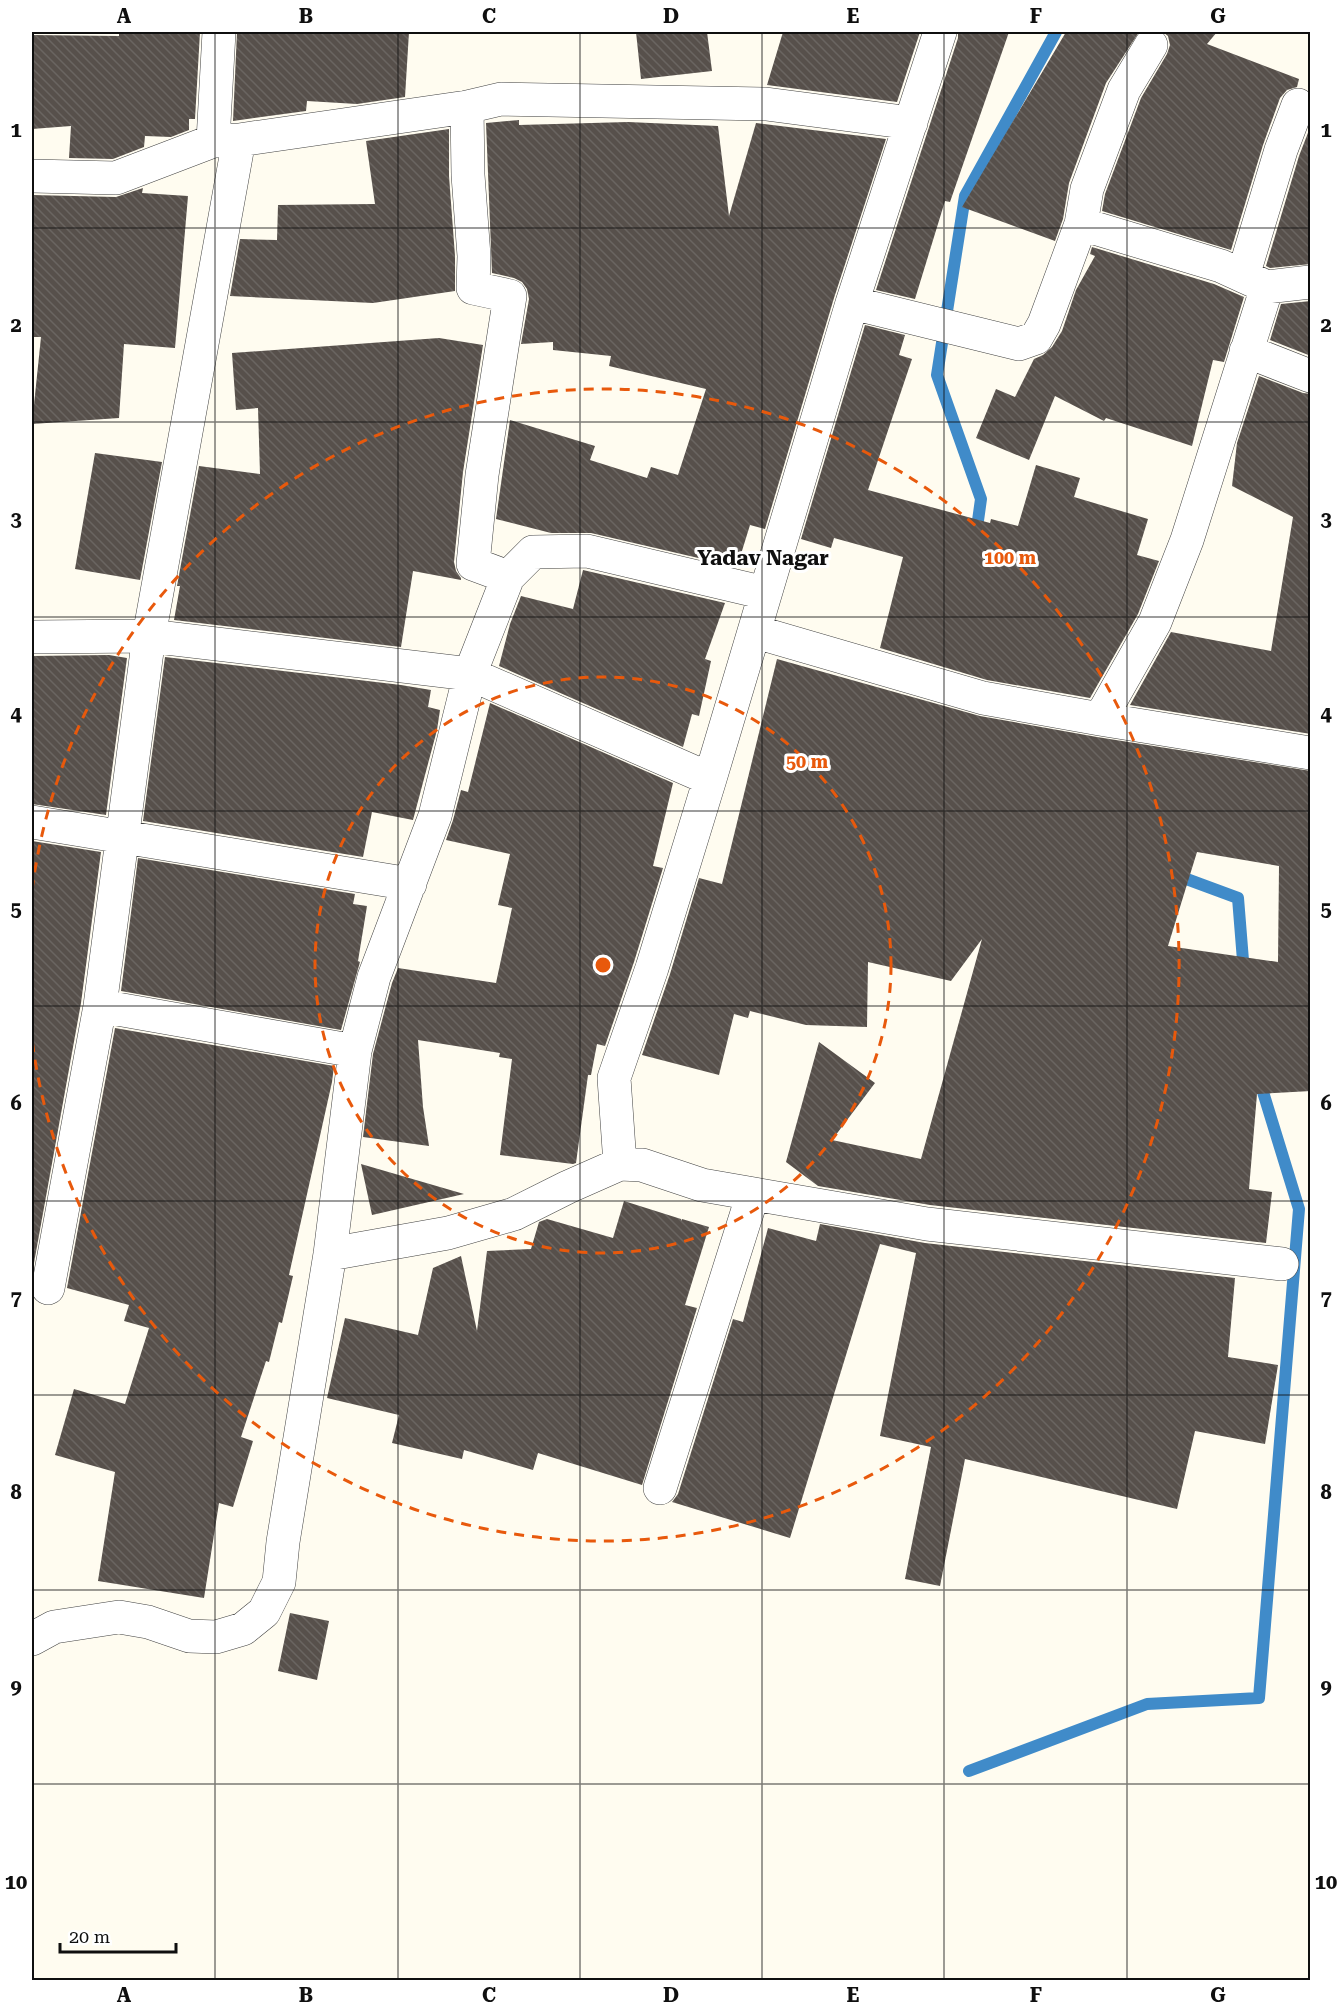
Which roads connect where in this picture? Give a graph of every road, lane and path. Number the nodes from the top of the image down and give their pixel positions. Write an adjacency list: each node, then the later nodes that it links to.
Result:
1 (219, 32): 7 (street)
2 (940, 32): 6 (street)
3 (1151, 45): 9 (street)
4 (1298, 105): 10 (street)
5 (467, 107): 6 (street); 7 (street); 15 (street)
6 (911, 123): 12 (street)
7 (226, 141): 8 (street); 18 (street)
8 (32, 176)
9 (1081, 224): 10 (street); 12 (street)
10 (1255, 282): 11 (street); 13 (street)
11 (1311, 282)
12 (852, 303): 16 (street)
13 (1246, 351): 14 (street); 21 (street)
14 (1311, 376)
15 (508, 577): 16 (street); 20 (street)
16 (765, 594): 17 (street)
17 (756, 632): 21 (street); 23 (street)
18 (149, 636): 19 (street); 20 (street); 25 (street)
19 (32, 637)
20 (470, 674): 23 (street); 26 (street)
21 (1100, 719): 22 (street)
22 (1311, 753)
23 (710, 779): 29 (street)
24 (32, 822): 25 (street)
25 (122, 836): 26 (street); 27 (street)
26 (410, 884): 28 (street)
27 (100, 1006): 28 (street); 33 (street)
28 (355, 1051): 31 (street)
29 (620, 1164): 30 (street); 31 (street)
30 (753, 1194): 32 (street); 34 (street)
31 (330, 1254): 35 (street)
32 (1282, 1264)
33 (48, 1288)
34 (660, 1488)
35 (32, 1639)

